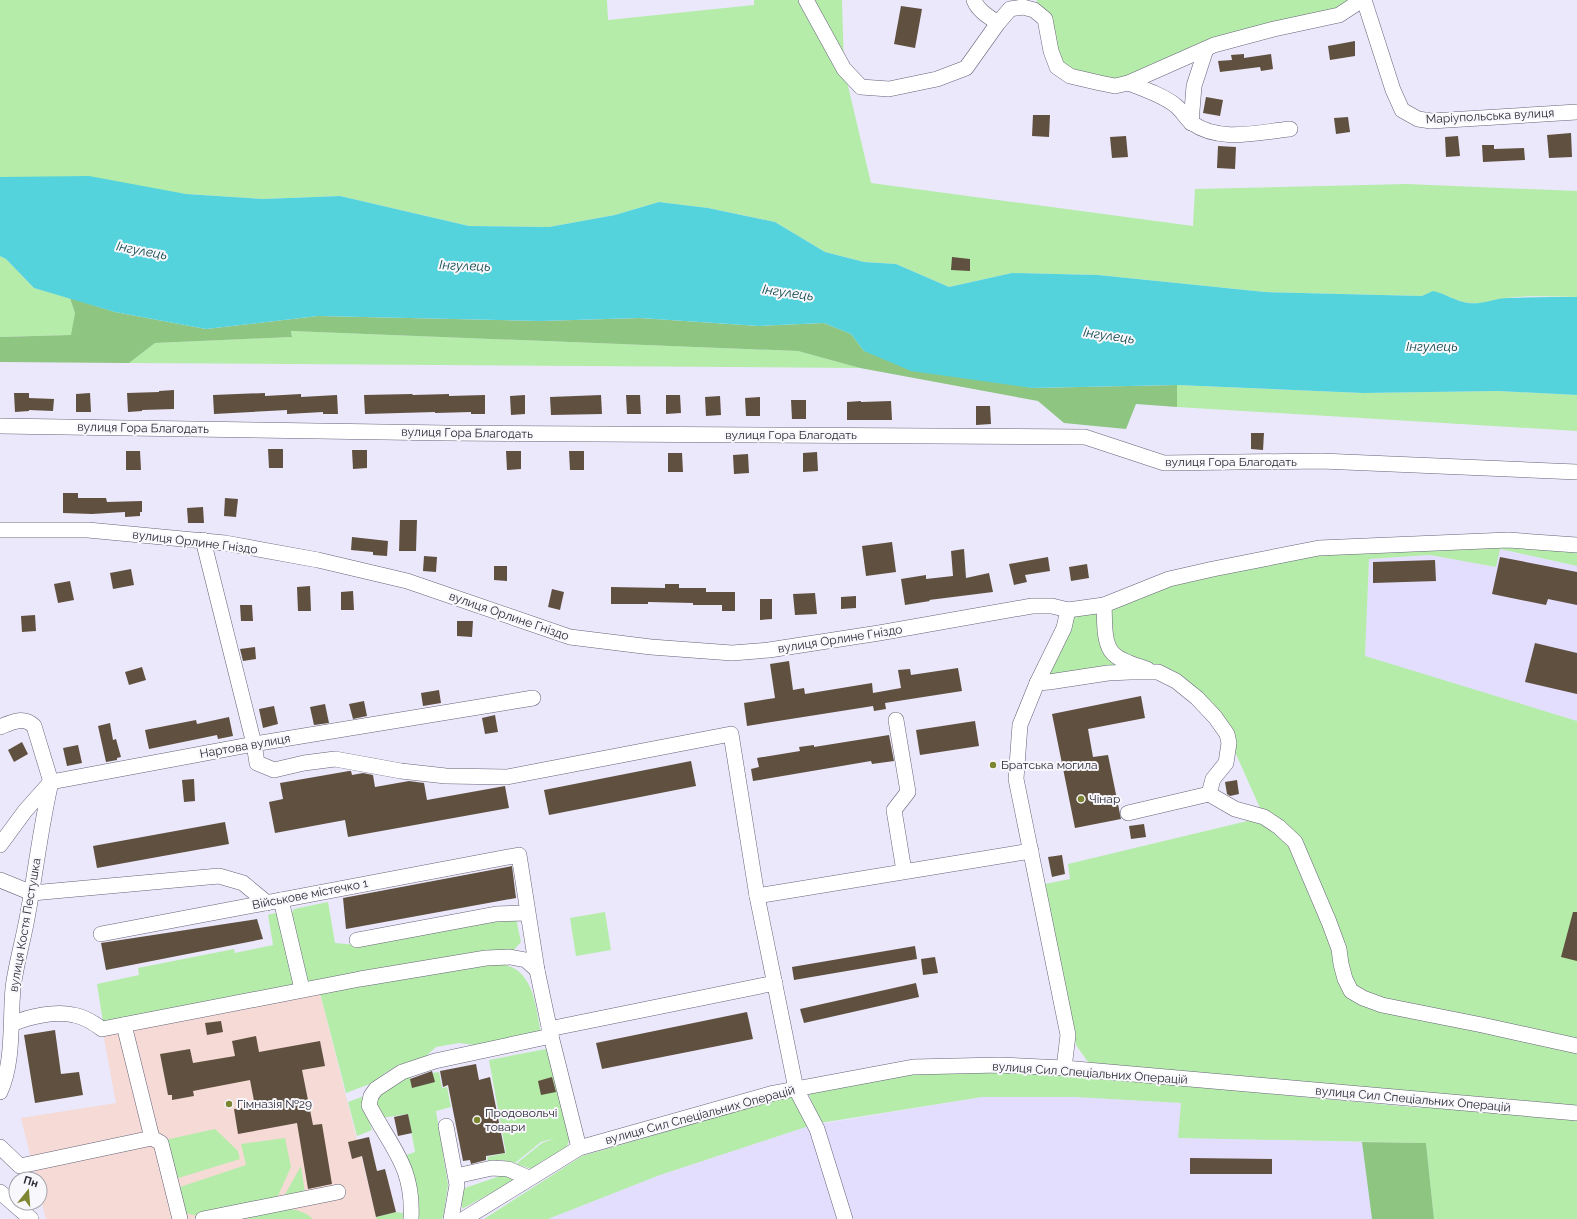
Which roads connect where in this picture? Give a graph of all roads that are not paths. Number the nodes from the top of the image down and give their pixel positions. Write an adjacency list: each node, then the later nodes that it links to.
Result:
1 (806, 0): 4 (street, Маріупольська вулиця)
2 (974, 0): 4 (street)
3 (1363, 0): 5 (street, Маріупольська вулиця); 7 (street, Маріупольська вулиця)
4 (998, 23): 6 (street, Маріупольська вулиця)
5 (1206, 49): 6 (street, Маріупольська вулиця); 8 (street)
6 (1128, 83): 8 (street)
7 (1577, 112)
8 (1191, 123): 9 (street)
9 (1290, 129)
10 (0, 426): 11 (street, вулиця Гора Благодать)
11 (1577, 472)
12 (0, 530): 13 (street, вулиця Орлине Гніздо)
13 (203, 540): 16 (street, вулиця Орлине Гніздо); 22 (street)
14 (1577, 545): 15 (street, вулиця Орлине Гніздо)
15 (1104, 605): 16 (street, вулиця Орлине Гніздо); 17 (street)
16 (1068, 610): 18 (street)
17 (1158, 672): 18 (street); 24 (street)
18 (1037, 683): 27 (street)
19 (533, 698): 22 (street, Нартова вулиця)
20 (896, 720): 28 (street)
21 (0, 727): 23 (street)
22 (254, 744): 23 (street, Нартова вулиця); 31 (street)
23 (51, 782): 26 (street); 30 (street, вулиця Костя Пестушка)
24 (1209, 794): 25 (street); 42 (street)
25 (1128, 813)
26 (0, 845)
27 (1031, 850): 28 (street); 43 (street)
28 (904, 871): 31 (street)
29 (0, 880): 30 (street)
30 (32, 893): 32 (street); 39 (street, вулиця Костя Пестушка)
31 (757, 896): 37 (street)
32 (274, 901): 33 (street, Військове містечко 1); 34 (street, Військове містечко 1); 38 (street)
33 (527, 913): 35 (street); 36 (street)
34 (101, 934)
35 (357, 940)
36 (537, 970): 38 (street); 41 (street)
37 (775, 983): 41 (street); 44 (street)
38 (302, 990): 40 (street)
39 (12, 1024): 40 (street); 45 (street, вулиця Костя Пестушка)
40 (124, 1025): 48 (street)
41 (550, 1032): 50 (street); 58 (street)
42 (1577, 1046)
43 (1064, 1068): 44 (street, вулиця Сил Спеціальних Операцій); 46 (street, вулиця Сил Спеціальних Операцій)
44 (796, 1089): 50 (street, вулиця Сил Спеціальних Операцій); 61 (street)
45 (0, 1092)
46 (1577, 1112)
47 (446, 1126): 51 (street)
48 (152, 1138): 49 (street); 56 (street)
49 (0, 1147)
50 (579, 1148): 52 (street, вулиця Сил Спеціальних Операцій)
51 (456, 1176): 52 (street); 59 (street)
52 (529, 1178): 60 (street, вулиця Сил Спеціальних Операцій)
53 (0, 1192): 55 (street)
54 (338, 1192): 57 (street)
55 (30, 1219)
56 (180, 1219)
57 (203, 1219)
58 (411, 1219)
59 (451, 1219)
60 (464, 1219)
61 (845, 1219)

